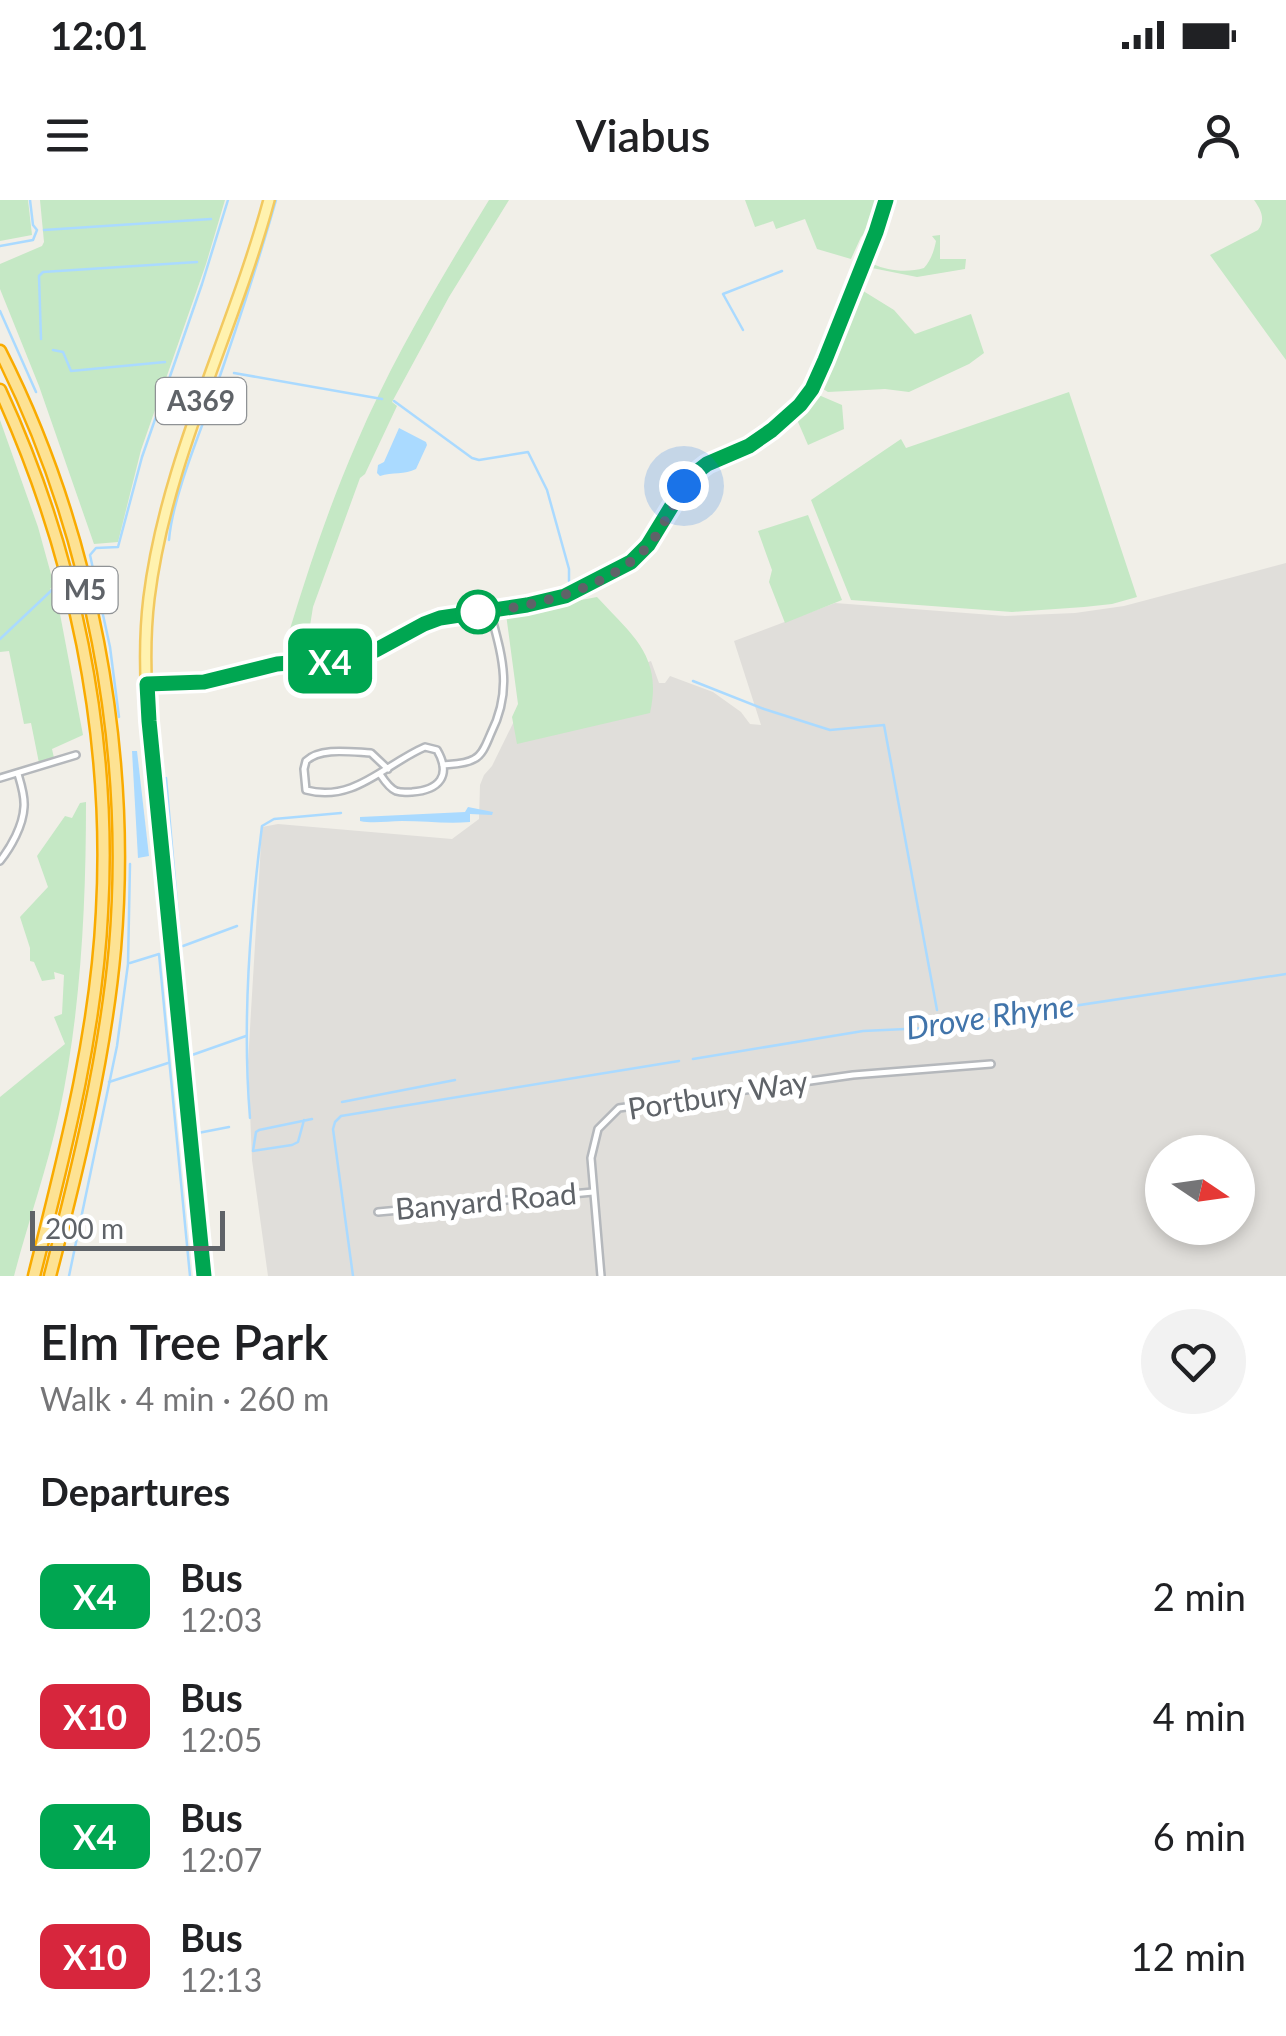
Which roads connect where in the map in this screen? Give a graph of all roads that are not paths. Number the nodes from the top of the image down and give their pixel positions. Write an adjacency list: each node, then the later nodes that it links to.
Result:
1 (269, 200): 6 (main road, A369)
2 (886, 200): 5 (street)
3 (0, 351): 18 (highway, M5)
4 (0, 390): 17 (highway, M5)
5 (490, 611): 6 (street); 8 (street)
6 (147, 684): 19 (main road, A369)
7 (76, 755): 10 (street)
8 (443, 765): 9 (street); 11 (street)
9 (388, 768): 11 (street); 11 (street)
10 (18, 774): 12 (street); 13 (street)
11 (380, 774)
12 (0, 778)
13 (0, 861)
14 (992, 1064): 15 (street, Portbury Way)
15 (593, 1192): 16 (street, Banyard Road); 20 (street, Portbury Way)
16 (378, 1212)
17 (30, 1276)
18 (52, 1276)
19 (204, 1276)
20 (600, 1276)

